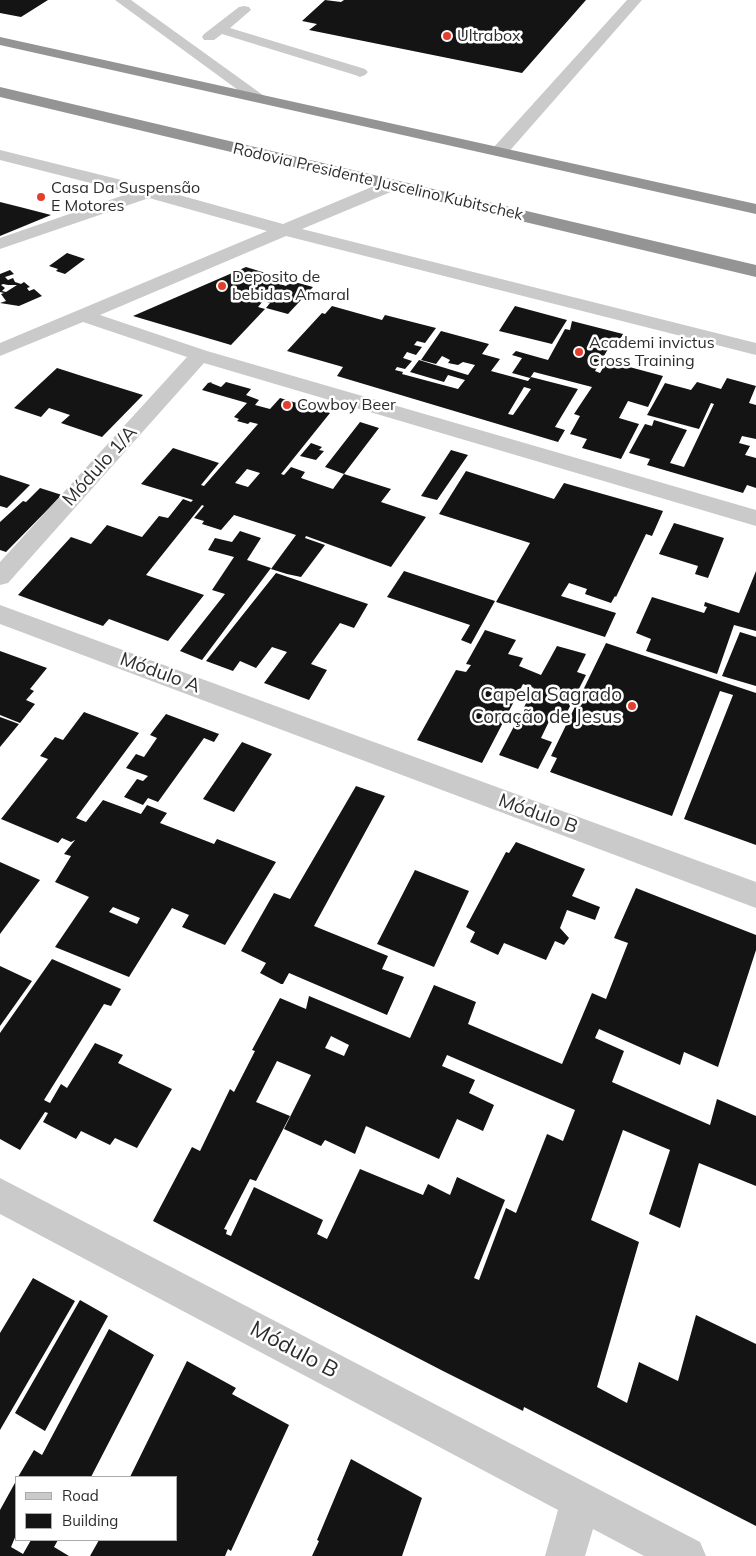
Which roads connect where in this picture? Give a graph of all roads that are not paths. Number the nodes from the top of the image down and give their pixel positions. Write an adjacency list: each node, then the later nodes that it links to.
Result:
1 (122, 0): 6 (street)
2 (635, 0): 10 (street)
3 (244, 10): 4 (street)
4 (219, 29): 6 (street); 7 (street)
5 (0, 41): 9 (highway)
6 (192, 50): 9 (street)
7 (360, 72)
8 (0, 92): 12 (highway, Rodovia Presidente Juscelino Kubitschek)
9 (259, 98): 10 (highway)
10 (500, 151): 14 (highway)
11 (0, 155): 13 (street)
12 (392, 185): 15 (street); 17 (highway, Rodovia Presidente Juscelino Kubitschek)
13 (148, 192): 15 (street); 16 (street)
14 (756, 209)
15 (286, 231): 18 (street); 19 (street)
16 (0, 244)
17 (756, 271)
18 (82, 315): 20 (street); 21 (street)
19 (756, 349)
20 (0, 350)
21 (200, 354): 22 (street); 23 (street, Módulo 1/A)
22 (756, 518)
23 (0, 577)
24 (0, 614): 25 (street, Módulo A)
25 (320, 733): 26 (street, Módulo B)
26 (756, 895)
27 (4, 1197): 28 (street, Módulo B)
28 (581, 1501): 29 (street); 30 (street, Módulo B)
29 (565, 1556)
30 (686, 1556)

